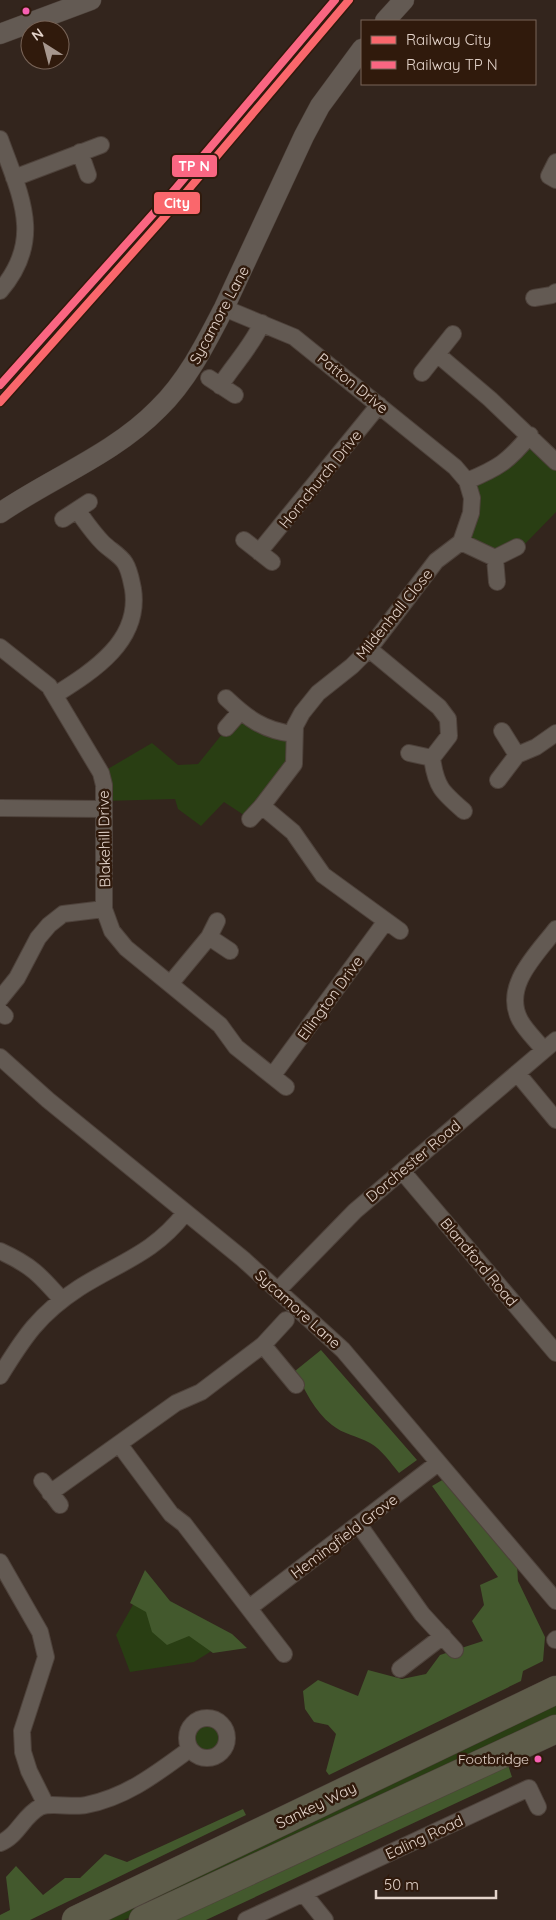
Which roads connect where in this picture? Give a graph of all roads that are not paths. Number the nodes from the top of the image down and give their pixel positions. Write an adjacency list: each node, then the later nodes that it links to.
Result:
1 (91, 0): 2 (street)
2 (0, 34)
3 (361, 50): 14 (street, Sycamore Lane)
4 (0, 139): 9 (street)
5 (102, 144): 6 (street)
6 (80, 152): 8 (street); 9 (street)
7 (556, 162): 10 (street)
8 (88, 175)
9 (14, 178): 11 (street)
10 (556, 180)
11 (0, 291)
12 (556, 292): 13 (street)
13 (534, 298)
14 (224, 308): 15 (street, Patton Drive); 25 (street, Sycamore Lane)
15 (262, 323): 19 (street); 20 (street, Patton Drive)
16 (453, 334): 17 (street)
17 (437, 354): 18 (street); 21 (street)
18 (422, 373)
19 (236, 395)
20 (379, 405): 23 (street, Patton Drive); 26 (street, Hornchurch Drive)
21 (530, 435): 22 (street); 23 (street)
22 (556, 462)
23 (467, 481): 27 (street)
24 (76, 510): 33 (street)
25 (0, 513)
26 (244, 540)
27 (461, 542): 29 (street); 32 (street, Mildenhall Close)
28 (517, 547): 29 (street)
29 (495, 558): 30 (street)
30 (497, 582)
31 (0, 647): 33 (street, Blakehill Drive)
32 (369, 648): 39 (street, Mildenhall Close); 42 (street)
33 (55, 694): 46 (street, Blakehill Drive)
34 (226, 698): 35 (street)
35 (240, 712): 36 (street); 39 (street)
36 (226, 728)
37 (502, 731): 41 (street)
38 (556, 733): 41 (street)
39 (294, 734): 44 (street, Mildenhall Close)
40 (409, 753): 42 (street)
41 (516, 755): 43 (street)
42 (432, 758): 47 (street)
43 (498, 780)
44 (262, 806): 48 (street, Mildenhall Close); 51 (street)
45 (0, 808): 46 (street)
46 (103, 808): 49 (street, Blakehill Drive)
47 (464, 811)
48 (250, 819)
49 (104, 909): 56 (street, Blakehill Drive); 57 (street)
50 (217, 921): 54 (street)
51 (386, 921): 53 (street); 61 (street, Ellington Drive)
52 (556, 928): 58 (street)
53 (400, 931)
54 (209, 937): 55 (street); 56 (street)
55 (230, 951)
56 (170, 984): 61 (street, Blakehill Drive)
57 (0, 999)
58 (550, 1045): 60 (street, Dorchester Road)
59 (0, 1057): 65 (street, Sycamore Lane)
60 (517, 1073): 63 (street); 64 (street, Dorchester Road)
61 (273, 1075): 62 (street, Blakehill Drive)
62 (286, 1088)
63 (556, 1120)
64 (402, 1171): 67 (street, Dorchester Road); 71 (street, Blandford Road)
65 (185, 1213): 67 (street, Sycamore Lane); 68 (street)
66 (0, 1251): 68 (street)
67 (278, 1290): 75 (street, Sycamore Lane)
68 (62, 1300): 72 (street)
69 (286, 1320): 70 (street)
70 (263, 1345): 73 (street); 74 (street)
71 (556, 1353)
72 (0, 1376)
73 (296, 1385)
74 (119, 1444): 76 (street); 80 (street)
75 (438, 1463): 77 (street, Hemingfield Grove); 79 (street, Sycamore Lane)
76 (51, 1493)
77 (360, 1525): 80 (street, Hemingfield Grove); 81 (street)
78 (0, 1562): 88 (street)
79 (556, 1601)
80 (249, 1608): 83 (street)
81 (443, 1636): 82 (street); 84 (street)
82 (455, 1650)
83 (284, 1654)
84 (400, 1669)
85 (556, 1690): 92 (highway, Sankey Way)
86 (556, 1729): 93 (highway)
87 (190, 1749): 88 (street)
88 (46, 1806): 90 (street)
89 (538, 1807): 91 (street, Ealing Road)
90 (0, 1843)
91 (304, 1894): 94 (street, Ealing Road); 95 (street)
92 (76, 1920)
93 (143, 1920)
94 (246, 1920)
95 (325, 1920)

